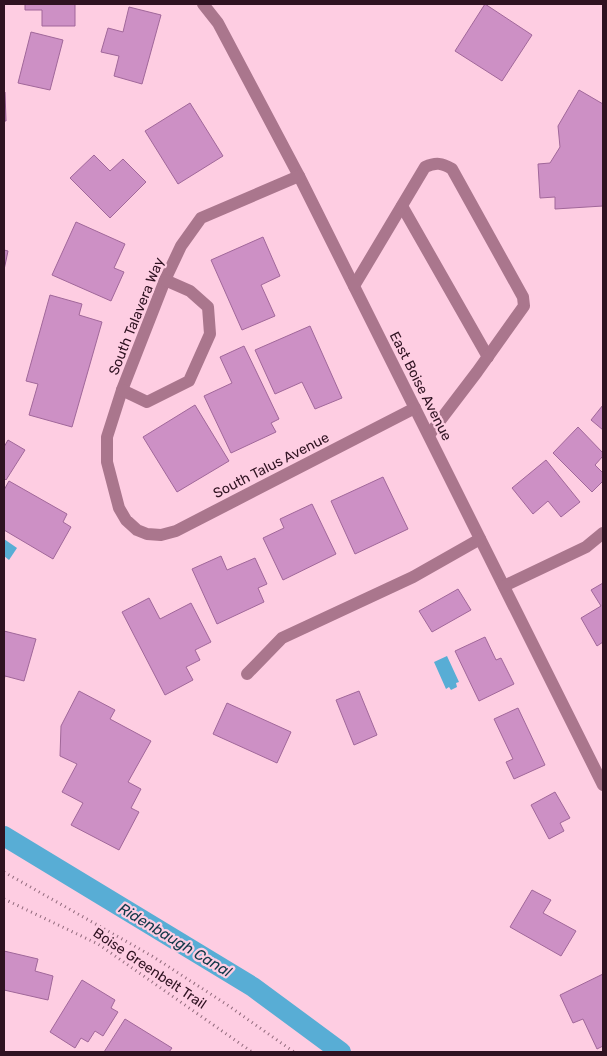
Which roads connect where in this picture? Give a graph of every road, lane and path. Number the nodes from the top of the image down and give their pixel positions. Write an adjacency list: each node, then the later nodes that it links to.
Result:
1 (203, 4): 2 (street, East Boise Avenue)
2 (299, 176): 4 (street, South Talavera Way); 5 (street, East Boise Avenue)
3 (402, 206): 5 (street); 6 (street); 6 (street)
4 (164, 280): 7 (street, South Talavera Way); 7 (street)
5 (354, 286): 8 (street, East Boise Avenue)
6 (488, 357): 9 (street)
7 (122, 390): 10 (street, South Talavera Way)
8 (415, 408): 9 (street, East Boise Avenue); 10 (street, South Talus Avenue)
9 (429, 435): 12 (street, East Boise Avenue)
10 (136, 530)
11 (603, 533): 13 (street)
12 (480, 539): 13 (street, East Boise Avenue); 14 (street)
13 (504, 586): 15 (street, East Boise Avenue)
14 (247, 674)
15 (603, 785)
16 (4, 872): 19 (path)
17 (4, 899): 18 (path, Boise Greenbelt Trail)
18 (252, 1052)
19 (294, 1052)

